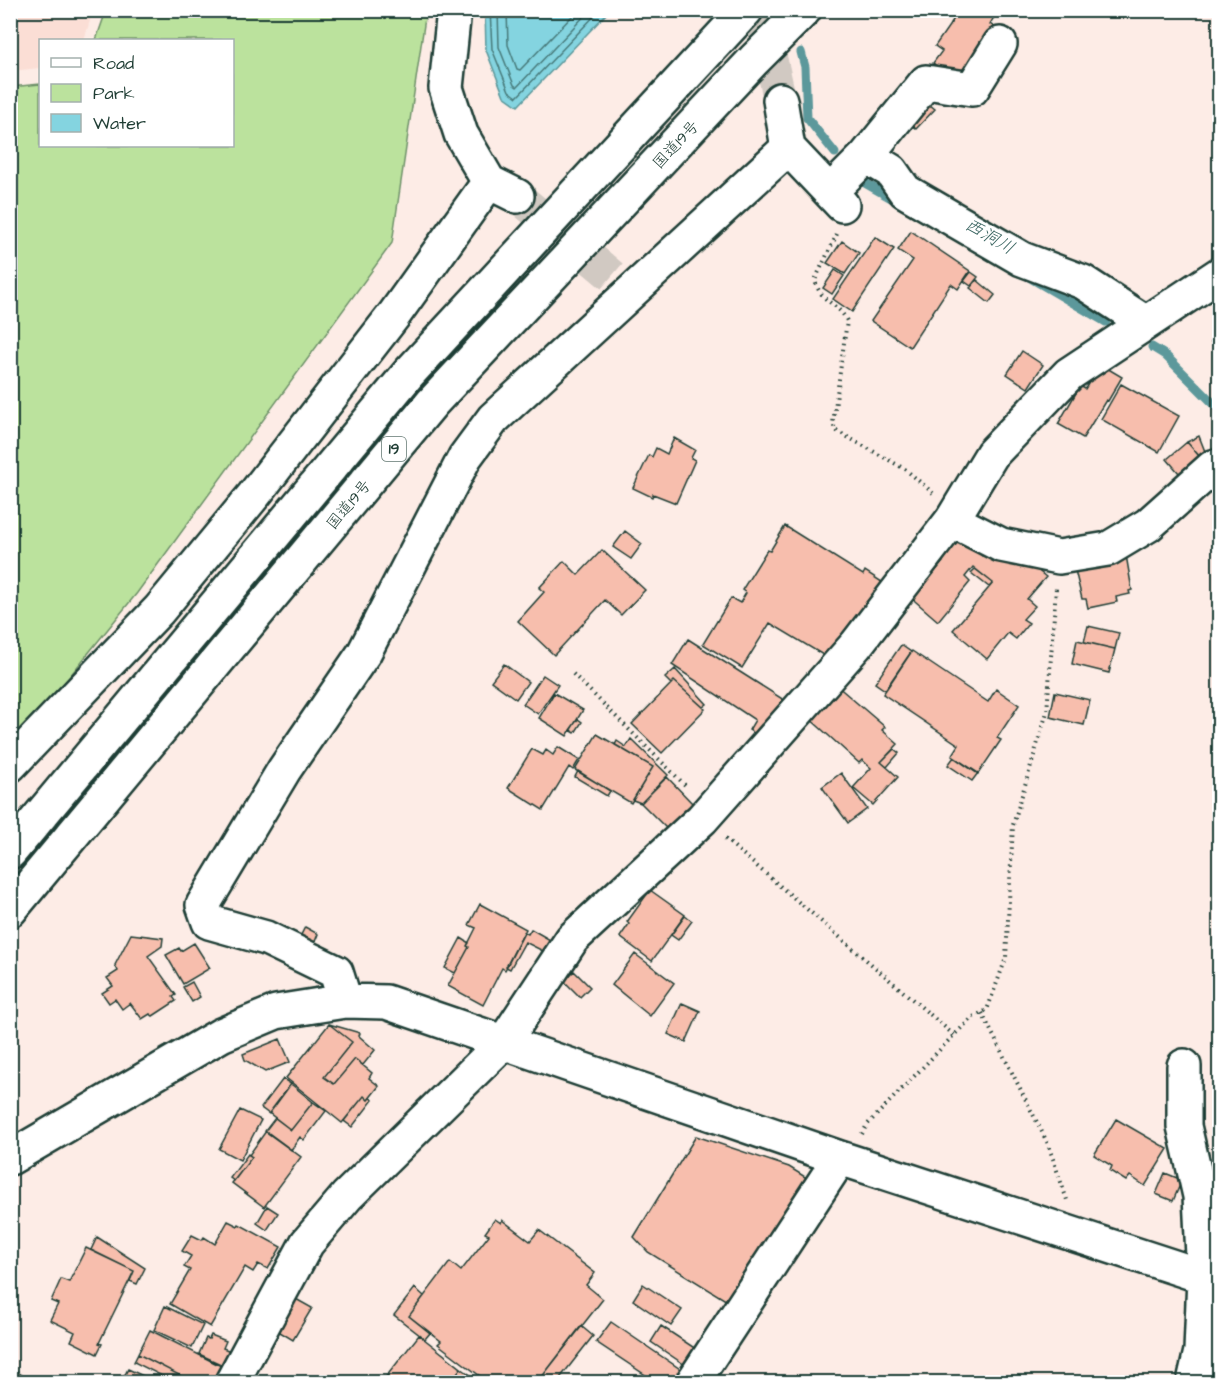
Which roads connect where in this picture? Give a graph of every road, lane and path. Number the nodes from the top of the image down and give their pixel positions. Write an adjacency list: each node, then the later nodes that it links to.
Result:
1 (453, 10): 12 (main road)
2 (746, 10): 14 (main road, 19)
3 (804, 10): 20 (main road, 国道19号 / 19)
4 (1000, 44): 7 (main road)
5 (780, 100): 6 (main road)
6 (788, 148): 8 (main road); 21 (main road)
7 (866, 156): 8 (main road); 10 (main road)
8 (836, 198): 13 (path)
9 (1220, 274): 10 (main road)
10 (1146, 323): 13 (main road)
11 (1220, 465): 15 (main road)
12 (254, 495): 14 (main road); 17 (main road)
13 (954, 516): 15 (main road); 18 (main road)
14 (284, 523): 19 (main road, 19)
15 (1059, 557): 22 (path)
16 (573, 674): 18 (path)
17 (10, 765)
18 (706, 814): 23 (path); 24 (main road)
19 (10, 852)
20 (10, 910)
21 (345, 1001): 24 (main road); 26 (main road)
22 (982, 1012): 23 (path); 28 (path)
23 (954, 1035): 27 (path)
24 (504, 1042): 27 (main road); 30 (main road)
25 (1184, 1066): 29 (main road)
26 (10, 1158)
27 (844, 1160): 28 (main road); 31 (main road)
28 (1066, 1232): 29 (main road)
29 (1212, 1279): 32 (main road)
30 (232, 1383)
31 (693, 1383)
32 (1194, 1383)

